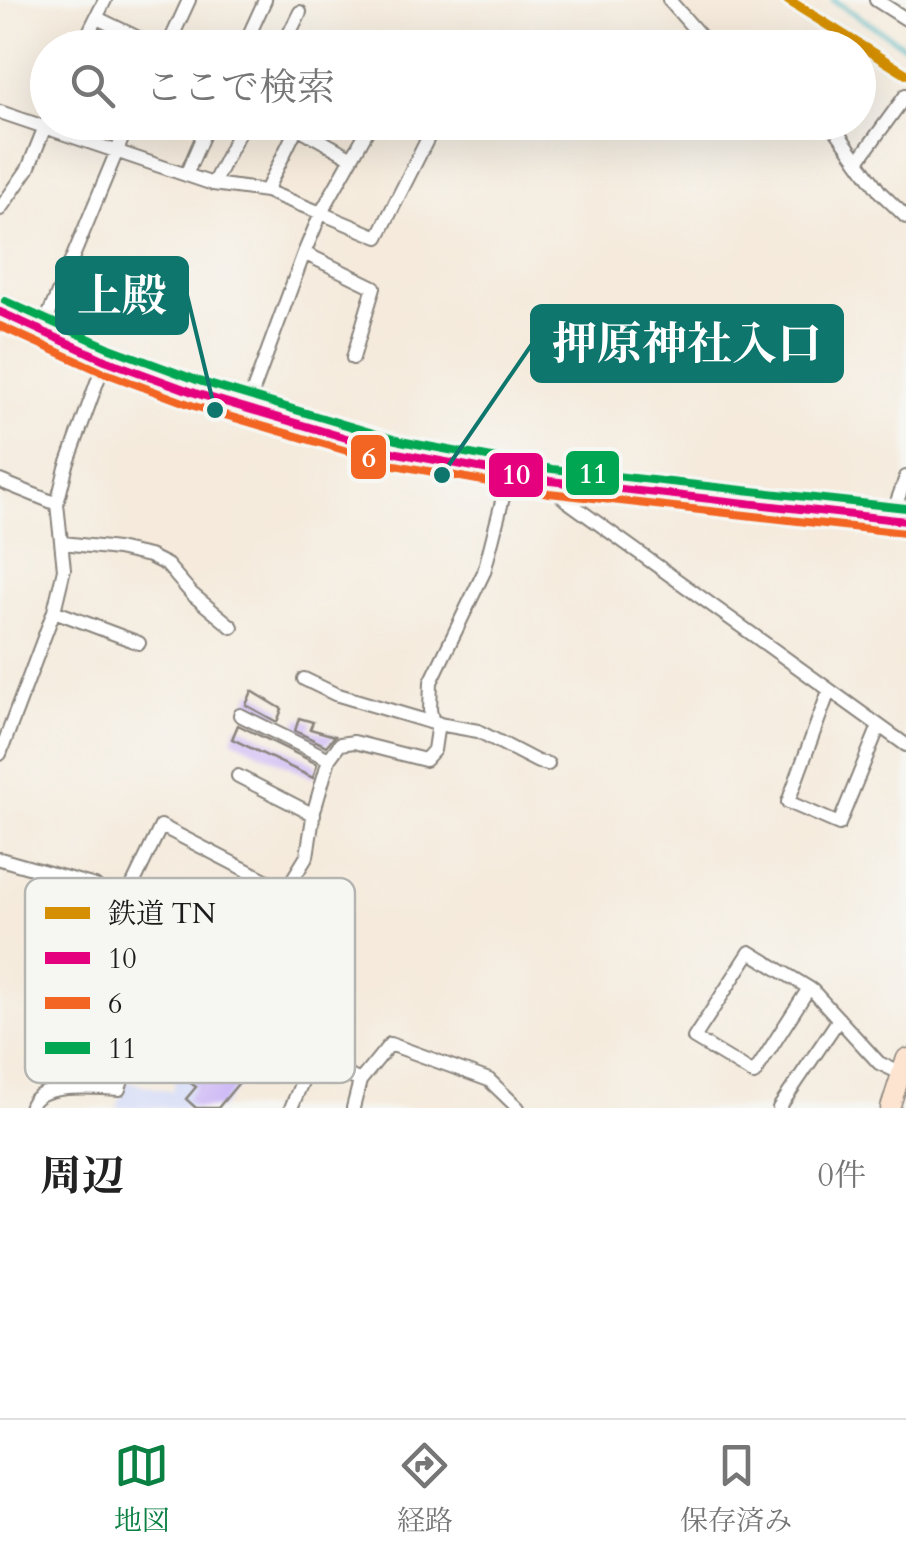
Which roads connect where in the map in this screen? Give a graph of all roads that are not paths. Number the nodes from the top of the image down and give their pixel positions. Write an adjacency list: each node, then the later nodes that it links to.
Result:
1 (105, 0): 7 (street)
2 (189, 0): 11 (street)
3 (265, 0): 12 (street)
4 (670, 0): 14 (street)
5 (876, 0): 8 (street)
6 (300, 12): 13 (street)
7 (97, 18): 9 (street); 10 (street)
8 (906, 19)
9 (91, 30)
10 (122, 30)
11 (175, 30)
12 (251, 30)
13 (291, 30)
14 (696, 30)
15 (906, 95): 18 (street)
16 (0, 112): 17 (street)
17 (30, 119)
18 (876, 136)
19 (39, 140): 36 (street)
20 (88, 140): 30 (street)
21 (120, 140): 30 (street)
22 (201, 140): 33 (street)
23 (235, 140): 34 (street)
24 (291, 140): 35 (street)
25 (321, 140): 31 (street)
26 (362, 140): 31 (street)
27 (427, 140): 37 (street)
28 (843, 140): 32 (street)
29 (873, 140): 32 (street)
30 (115, 151): 33 (street); 41 (street)
31 (352, 158): 37 (street)
32 (858, 161): 38 (street)
33 (186, 175): 34 (street)
34 (212, 184): 35 (street)
35 (266, 190): 37 (street)
36 (0, 209)
37 (321, 213): 39 (street)
38 (906, 217)
39 (304, 253): 42 (street); 44 (street)
40 (0, 312): 41 (highway)
41 (42, 332): 43 (highway)
42 (352, 358)
43 (106, 360): 44 (highway); 49 (street)
44 (246, 410): 45 (highway)
45 (509, 474): 48 (highway); 58 (street)
46 (906, 477): 50 (street)
47 (0, 481): 49 (street)
48 (550, 481): 50 (highway); 56 (street)
49 (57, 504): 51 (street)
50 (899, 520)
51 (64, 543): 52 (street); 53 (street)
52 (54, 611): 54 (street); 61 (street)
53 (232, 627)
54 (139, 644)
55 (304, 679): 58 (street)
56 (829, 690): 59 (street); 59 (street)
57 (240, 714): 62 (street)
58 (436, 723): 62 (street); 63 (street)
59 (879, 726): 60 (street)
60 (906, 746)
61 (0, 754)
62 (329, 759): 65 (street)
63 (548, 764)
64 (238, 776): 65 (street)
65 (314, 814): 70 (street)
66 (0, 859): 67 (street)
67 (67, 878)
68 (136, 878): 69 (street)
69 (262, 878)
70 (293, 878)
71 (809, 988): 71 (street); 72 (street)
72 (839, 1019): 73 (street); 82 (street)
73 (903, 1066): 83 (street)
74 (355, 1079): 75 (street)
75 (360, 1081): 80 (street); 81 (street)
76 (121, 1083): 78 (street)
77 (302, 1083): 79 (street)
78 (30, 1108)
79 (291, 1108)
80 (353, 1108)
81 (518, 1108)
82 (778, 1108)
83 (890, 1108)

